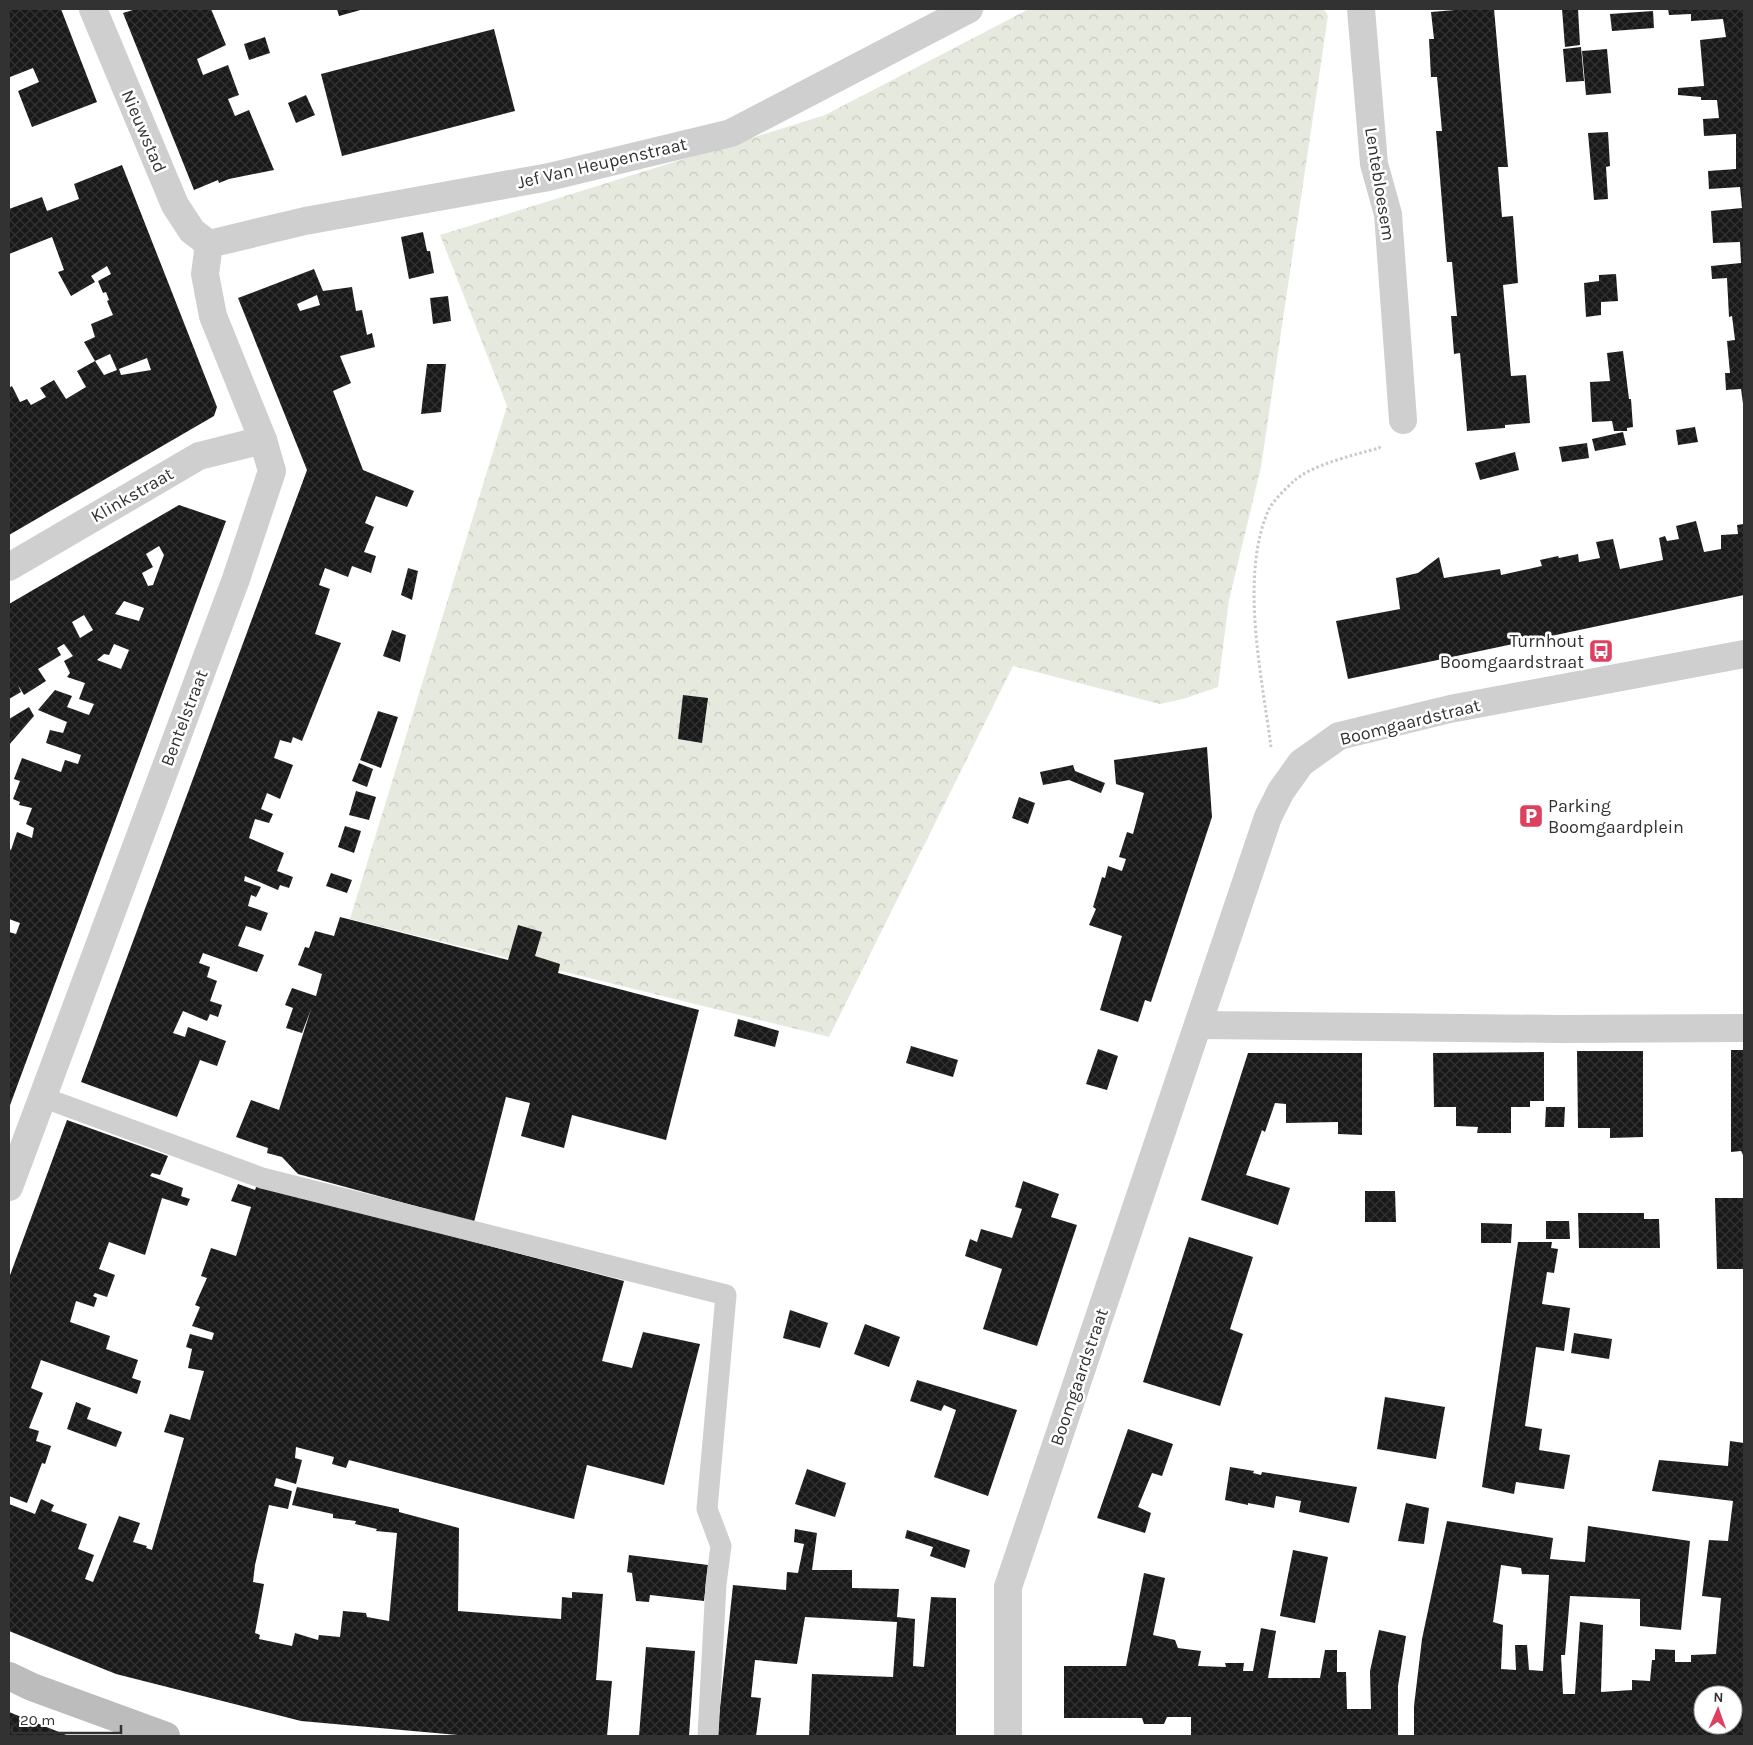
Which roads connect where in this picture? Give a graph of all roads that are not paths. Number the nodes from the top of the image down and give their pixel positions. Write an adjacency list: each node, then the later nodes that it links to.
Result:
1 (93, 9): 4 (street, Nieuwstad)
2 (969, 9): 4 (street, Jef Van Heupenstraat)
3 (1361, 9): 5 (street, Lentebloesem)
4 (209, 244): 6 (street, Bentelstraat)
5 (1403, 420)
6 (263, 440): 7 (street, Klinkstraat); 11 (street, Bentelstraat)
7 (9, 567)
8 (1744, 654): 9 (street, Boomgaardstraat)
9 (1198, 1026): 10 (street); 16 (street, Boomgaardstraat)
10 (1744, 1028)
11 (42, 1097): 12 (street, Bentelstraat); 15 (lane)
12 (9, 1187)
13 (9, 1676): 14 (street)
14 (166, 1736)
15 (708, 1736)
16 (1008, 1736)

